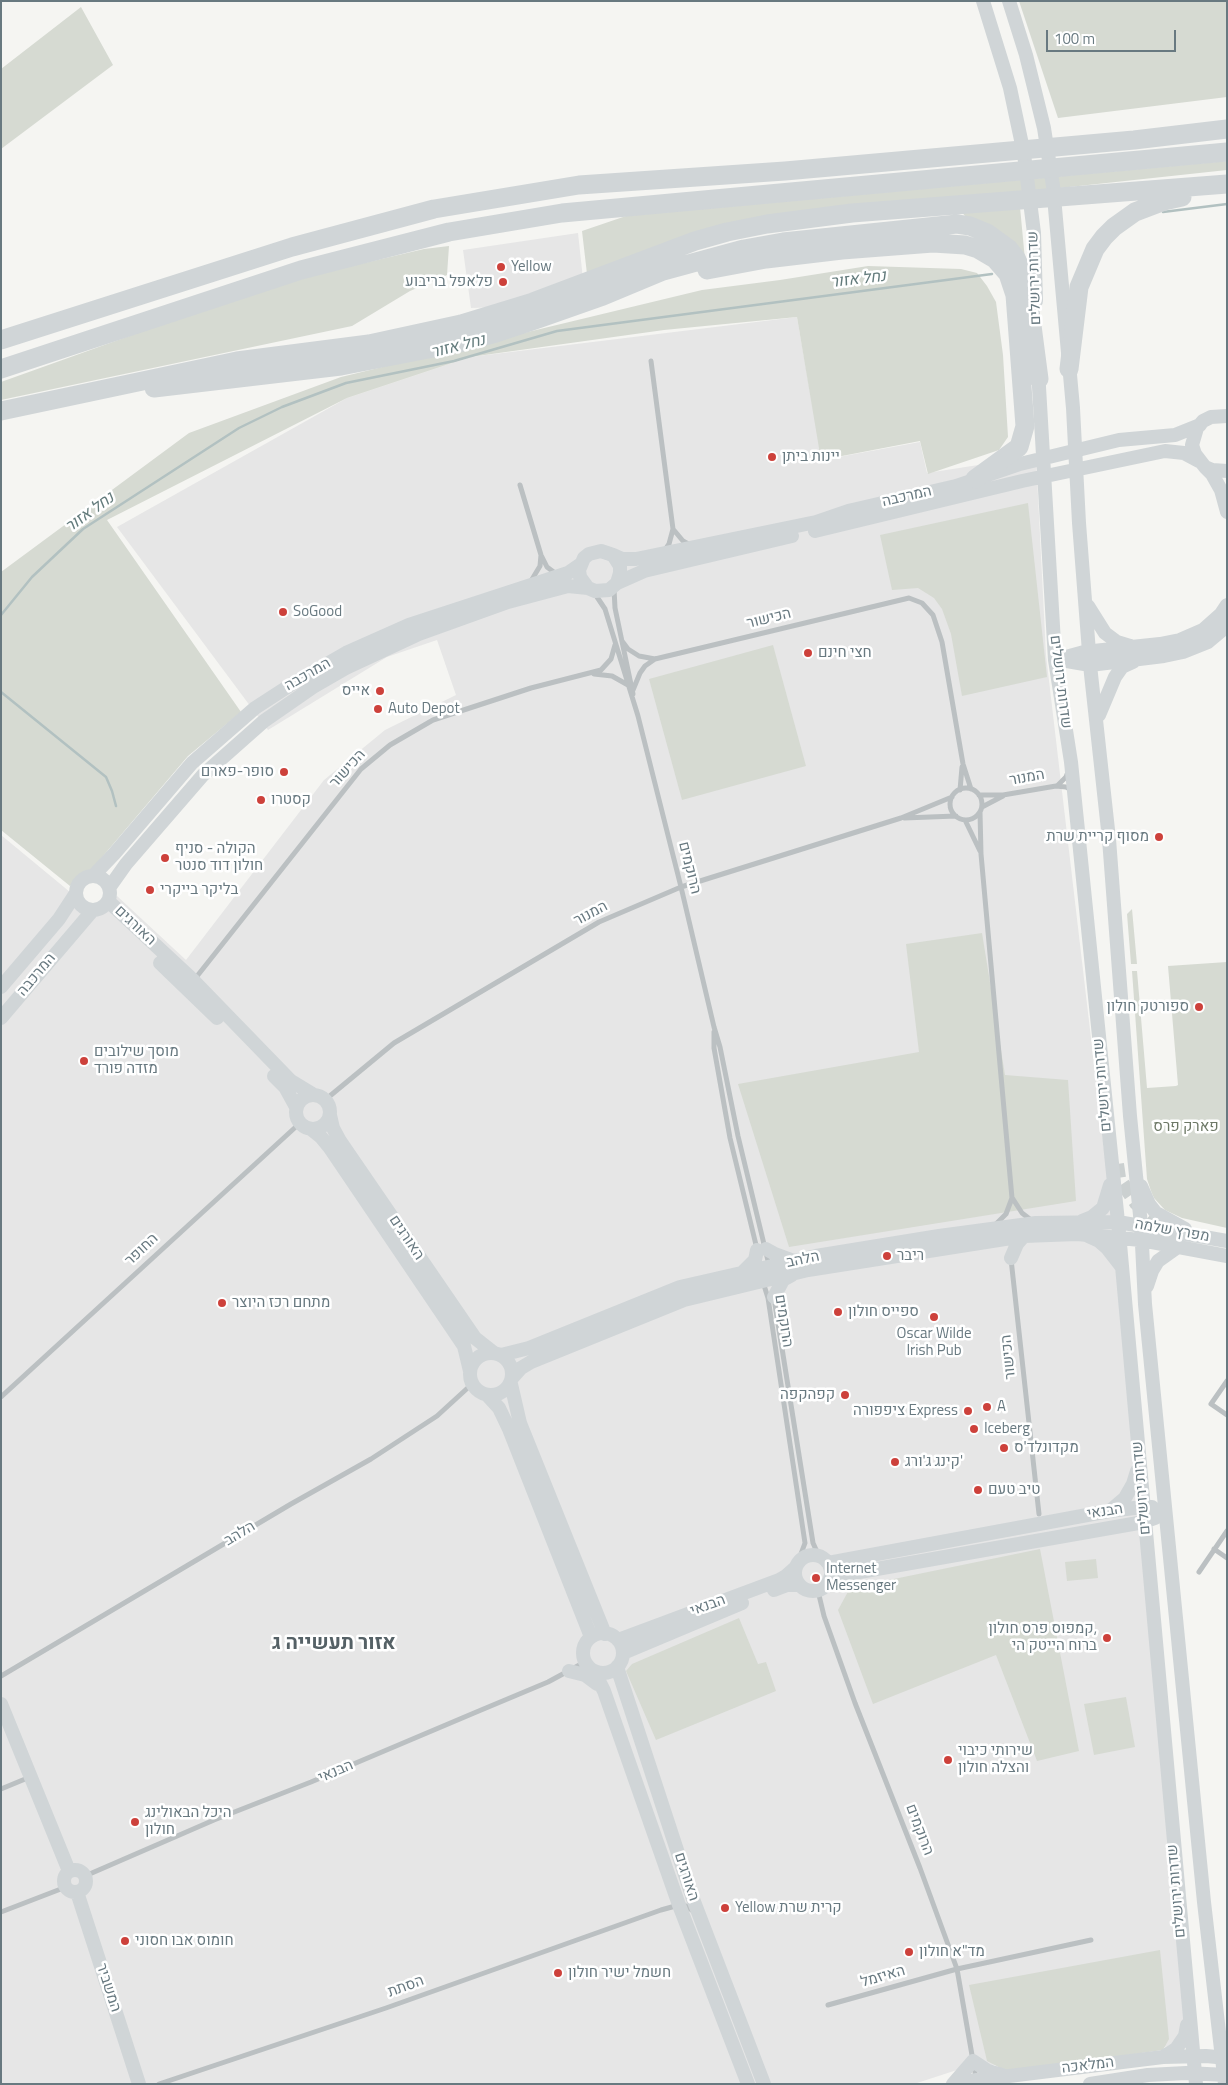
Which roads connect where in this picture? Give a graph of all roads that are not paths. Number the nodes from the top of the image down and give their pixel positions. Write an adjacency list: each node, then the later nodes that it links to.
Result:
1 (983, 1): 11 (street, שדרות ירושלים)
2 (1009, 1): 10 (street, שדרות ירושלים)
3 (1227, 129): 7 (highway)
4 (1227, 152): 9 (highway)
5 (1227, 186): 10 (highway); 12 (highway)
6 (603, 296): 11 (highway); 12 (highway); 18 (highway)
7 (1, 340)
8 (651, 361): 21 (street)
9 (1, 369)
10 (1069, 369): 31 (street, שדרות ירושלים)
11 (1039, 379): 39 (street, שדרות ירושלים)
12 (42, 403): 13 (highway)
13 (1, 411)
14 (1227, 416): 15 (street, המרכבה)
15 (1200, 425): 16 (street); 18 (street, המרכבה)
16 (1202, 464): 17 (street); 20 (street, המרכבה); 28 (street, המרכבה)
17 (1227, 471)
18 (975, 479): 22 (street, המרכבה)
19 (520, 485): 23 (street)
20 (1227, 512)
21 (672, 529): 22 (street); 24 (street)
22 (696, 547): 24 (street, המרכבה)
23 (541, 555): 27 (street); 29 (street)
24 (660, 555): 25 (street, המרכבה)
25 (613, 556): 26 (street); 28 (street)
26 (581, 564): 27 (street, המרכבה); 30 (street)
27 (561, 575): 29 (street, המרכבה)
28 (616, 584): 30 (street); 34 (street, הרוקמים)
29 (527, 586): 59 (street, המרכבה)
30 (590, 589): 35 (street, הרוקמים); 62 (street, המרכבה)
31 (1086, 601): 36 (street); 37 (street, שדרות ירושלים)
32 (1227, 605): 36 (street)
33 (1227, 626): 36 (street)
34 (622, 642): 38 (street); 42 (street, הרוקמים)
35 (615, 644): 40 (street, הכישור); 41 (street, הרוקמים)
36 (1136, 653): 37 (street); 44 (street)
37 (1090, 658): 39 (street); 44 (street, שדרות ירושלים)
38 (656, 659): 42 (street); 46 (street, הכישור)
39 (1055, 660): 45 (street, שדרות ירושלים)
40 (590, 674): 41 (street, הכישור); 63 (street, הכישור)
41 (628, 685): 43 (street, הרוקמים)
42 (632, 690): 43 (street, הרוקמים)
43 (638, 716): 60 (street, הרוקמים)
44 (1097, 718): 72 (street, שדרות ירושלים)
45 (1071, 762): 47 (street, המנור); 50 (street, שדרות ירושלים)
46 (963, 764): 48 (street); 49 (street)
47 (1056, 786): 50 (street, המנור); 52 (street, המנור)
48 (971, 789): 49 (street); 51 (street)
49 (960, 790): 53 (street)
50 (1074, 792): 71 (street, שדרות ירושלים)
51 (979, 795): 52 (street, המנור); 54 (street)
52 (1003, 795): 54 (street, המנור)
53 (952, 797): 55 (street); 56 (street, המנור)
54 (981, 809): 57 (street); 58 (street)
55 (956, 816): 56 (street, המנור); 57 (street)
56 (901, 818): 60 (street, המנור)
57 (965, 820): 58 (street)
58 (981, 854): 73 (street)
59 (93, 876): 61 (street); 62 (street)
60 (681, 887): 66 (street, הרוקמים); 67 (street, המנור)
61 (76, 893): 62 (street); 64 (street, המרכבה)
62 (103, 902): 63 (street, האורגים); 65 (street, המרכבה); 68 (street, האורגים)
63 (194, 981): 67 (street, האורגים)
64 (1, 987)
65 (1, 1018)
66 (714, 1027): 85 (street, הרוקמים); 85 (street, הרוקמים)
67 (320, 1097): 68 (street); 69 (street)
68 (296, 1107): 70 (street)
69 (330, 1114): 70 (street); 94 (street, האורגים)
70 (305, 1126): 95 (street, האורגים); 99 (street, החופר)
71 (1113, 1158): 74 (street, שדרות ירושלים); 77 (street)
72 (1134, 1160): 76 (street, שדרות ירושלים); 82 (street)
73 (1012, 1198): 75 (street); 78 (street)
74 (1118, 1222): 76 (street, מפרץ שלמה); 77 (street, הלהב); 80 (street, שדרות ירושלים)
75 (1036, 1223): 77 (street, הלהב); 78 (street, הלהב)
76 (1141, 1225): 81 (street, שדרות ירושלים); 82 (street, מפרץ שלמה)
77 (1079, 1228): 79 (street, הלהב); 80 (street, הלהב); 89 (street)
78 (993, 1234): 79 (street, הלהב); 87 (street); 88 (street, הלהב)
79 (1024, 1236): 87 (street)
80 (1119, 1237): 81 (street, מפרץ שלמה); 89 (street, שדרות ירושלים)
81 (1142, 1240): 82 (street, מפרץ שלמה); 93 (street, שדרות ירושלים)
82 (1189, 1240): 83 (street, מפרץ שלמה); 84 (street); 86 (street, מפרץ שלמה); 93 (street)
83 (1227, 1241)
84 (1227, 1247)
85 (762, 1249): 88 (street); 90 (street, הרוקמים); 91 (street)
86 (1227, 1256)
87 (1011, 1258): 105 (street, הכישור)
88 (795, 1267): 90 (street, הלהב); 92 (street)
89 (1122, 1267): 101 (street, שדרות ירושלים)
90 (766, 1274): 91 (street, הלהב); 92 (street, הרוקמים)
91 (745, 1278): 92 (street); 94 (street, הלהב); 96 (street, הלהב)
92 (771, 1297): 114 (street, הרוקמים); 115 (street, הרוקמים)
93 (1146, 1304): 103 (street, שדרות ירושלים)
94 (498, 1354): 95 (street); 96 (street)
95 (471, 1378): 98 (street); 124 (street, הלהב)
96 (512, 1381): 98 (street); 120 (street)
97 (1227, 1381): 100 (street)
98 (488, 1396): 119 (street)
99 (1, 1397)
100 (1227, 1415)
101 (1140, 1460): 102 (street, שדרות ירושלים); 104 (street)
102 (1143, 1506): 103 (street, הבנאי); 104 (street, הבנאי); 107 (street, שדרות ירושלים)
103 (1164, 1510): 107 (street, הבנאי); 142 (street, שדרות ירושלים)
104 (1109, 1511): 106 (street, הבנאי)
105 (1039, 1514): 106 (street); 108 (street)
106 (1052, 1522): 108 (street, הבנאי)
107 (1144, 1522): 109 (street, הבנאי); 113 (street, שדרות ירושלים)
108 (1029, 1526): 115 (street, הבנאי)
109 (1111, 1528): 113 (street); 115 (street, הבנאי)
110 (1227, 1531): 111 (street)
111 (1214, 1549): 112 (street); 116 (street)
112 (1227, 1558)
113 (1148, 1559): 139 (street, שדרות ירושלים)
114 (796, 1565): 115 (street); 117 (street); 120 (street, הבנאי)
115 (827, 1566): 118 (street)
116 (1199, 1572)
117 (798, 1585): 118 (street); 120 (street, הבנאי)
118 (818, 1591): 137 (street, הרוקמים)
119 (592, 1637): 120 (street); 121 (street)
120 (615, 1642): 122 (street)
121 (589, 1667): 122 (street); 123 (street, הבנאי); 125 (street, האורגים)
122 (617, 1668): 135 (street, האורגים)
123 (569, 1671): 125 (street); 130 (street, הבנאי)
124 (1, 1676)
125 (604, 1691): 133 (street, האורגים)
126 (1, 1704): 127 (street)
127 (30, 1777): 128 (street); 129 (street)
128 (1, 1789)
129 (69, 1871): 130 (street); 131 (street)
130 (85, 1876): 131 (street)
131 (71, 1889): 134 (street); 149 (street, המשביר)
132 (661, 1910): 133 (street, הסתת); 133 (street); 150 (street, הסתת)
133 (681, 1910): 135 (street); 151 (street, האורגים)
134 (1, 1912)
135 (699, 1916): 152 (street, האורגים)
136 (1091, 1940): 137 (street, האיזמל)
137 (957, 1969): 138 (street, האיזמל); 143 (street, הרוקמים)
138 (828, 2006)
139 (1189, 2020): 140 (street, שדרות ירושלים); 141 (street)
140 (1192, 2056): 141 (street, המלאכה); 142 (street, המלאכה); 146 (street, שדרות ירושלים)
141 (1164, 2058): 144 (street, המלאכה)
142 (1224, 2058): 147 (street, שדרות ירושלים)
143 (973, 2060): 144 (street); 148 (street, הרוקמים); 153 (street)
144 (1005, 2076): 148 (street, המלאכה)
145 (1148, 2076): 146 (street, המלאכה); 154 (street, המלאכה); 155 (street)
146 (1195, 2078): 147 (street, המלאכה)
147 (1225, 2078)
148 (977, 2082): 153 (street, המלאכה)
149 (139, 2084)
150 (159, 2084)
151 (748, 2084)
152 (764, 2084)
153 (954, 2084)
154 (1090, 2084)
155 (1180, 2084)

